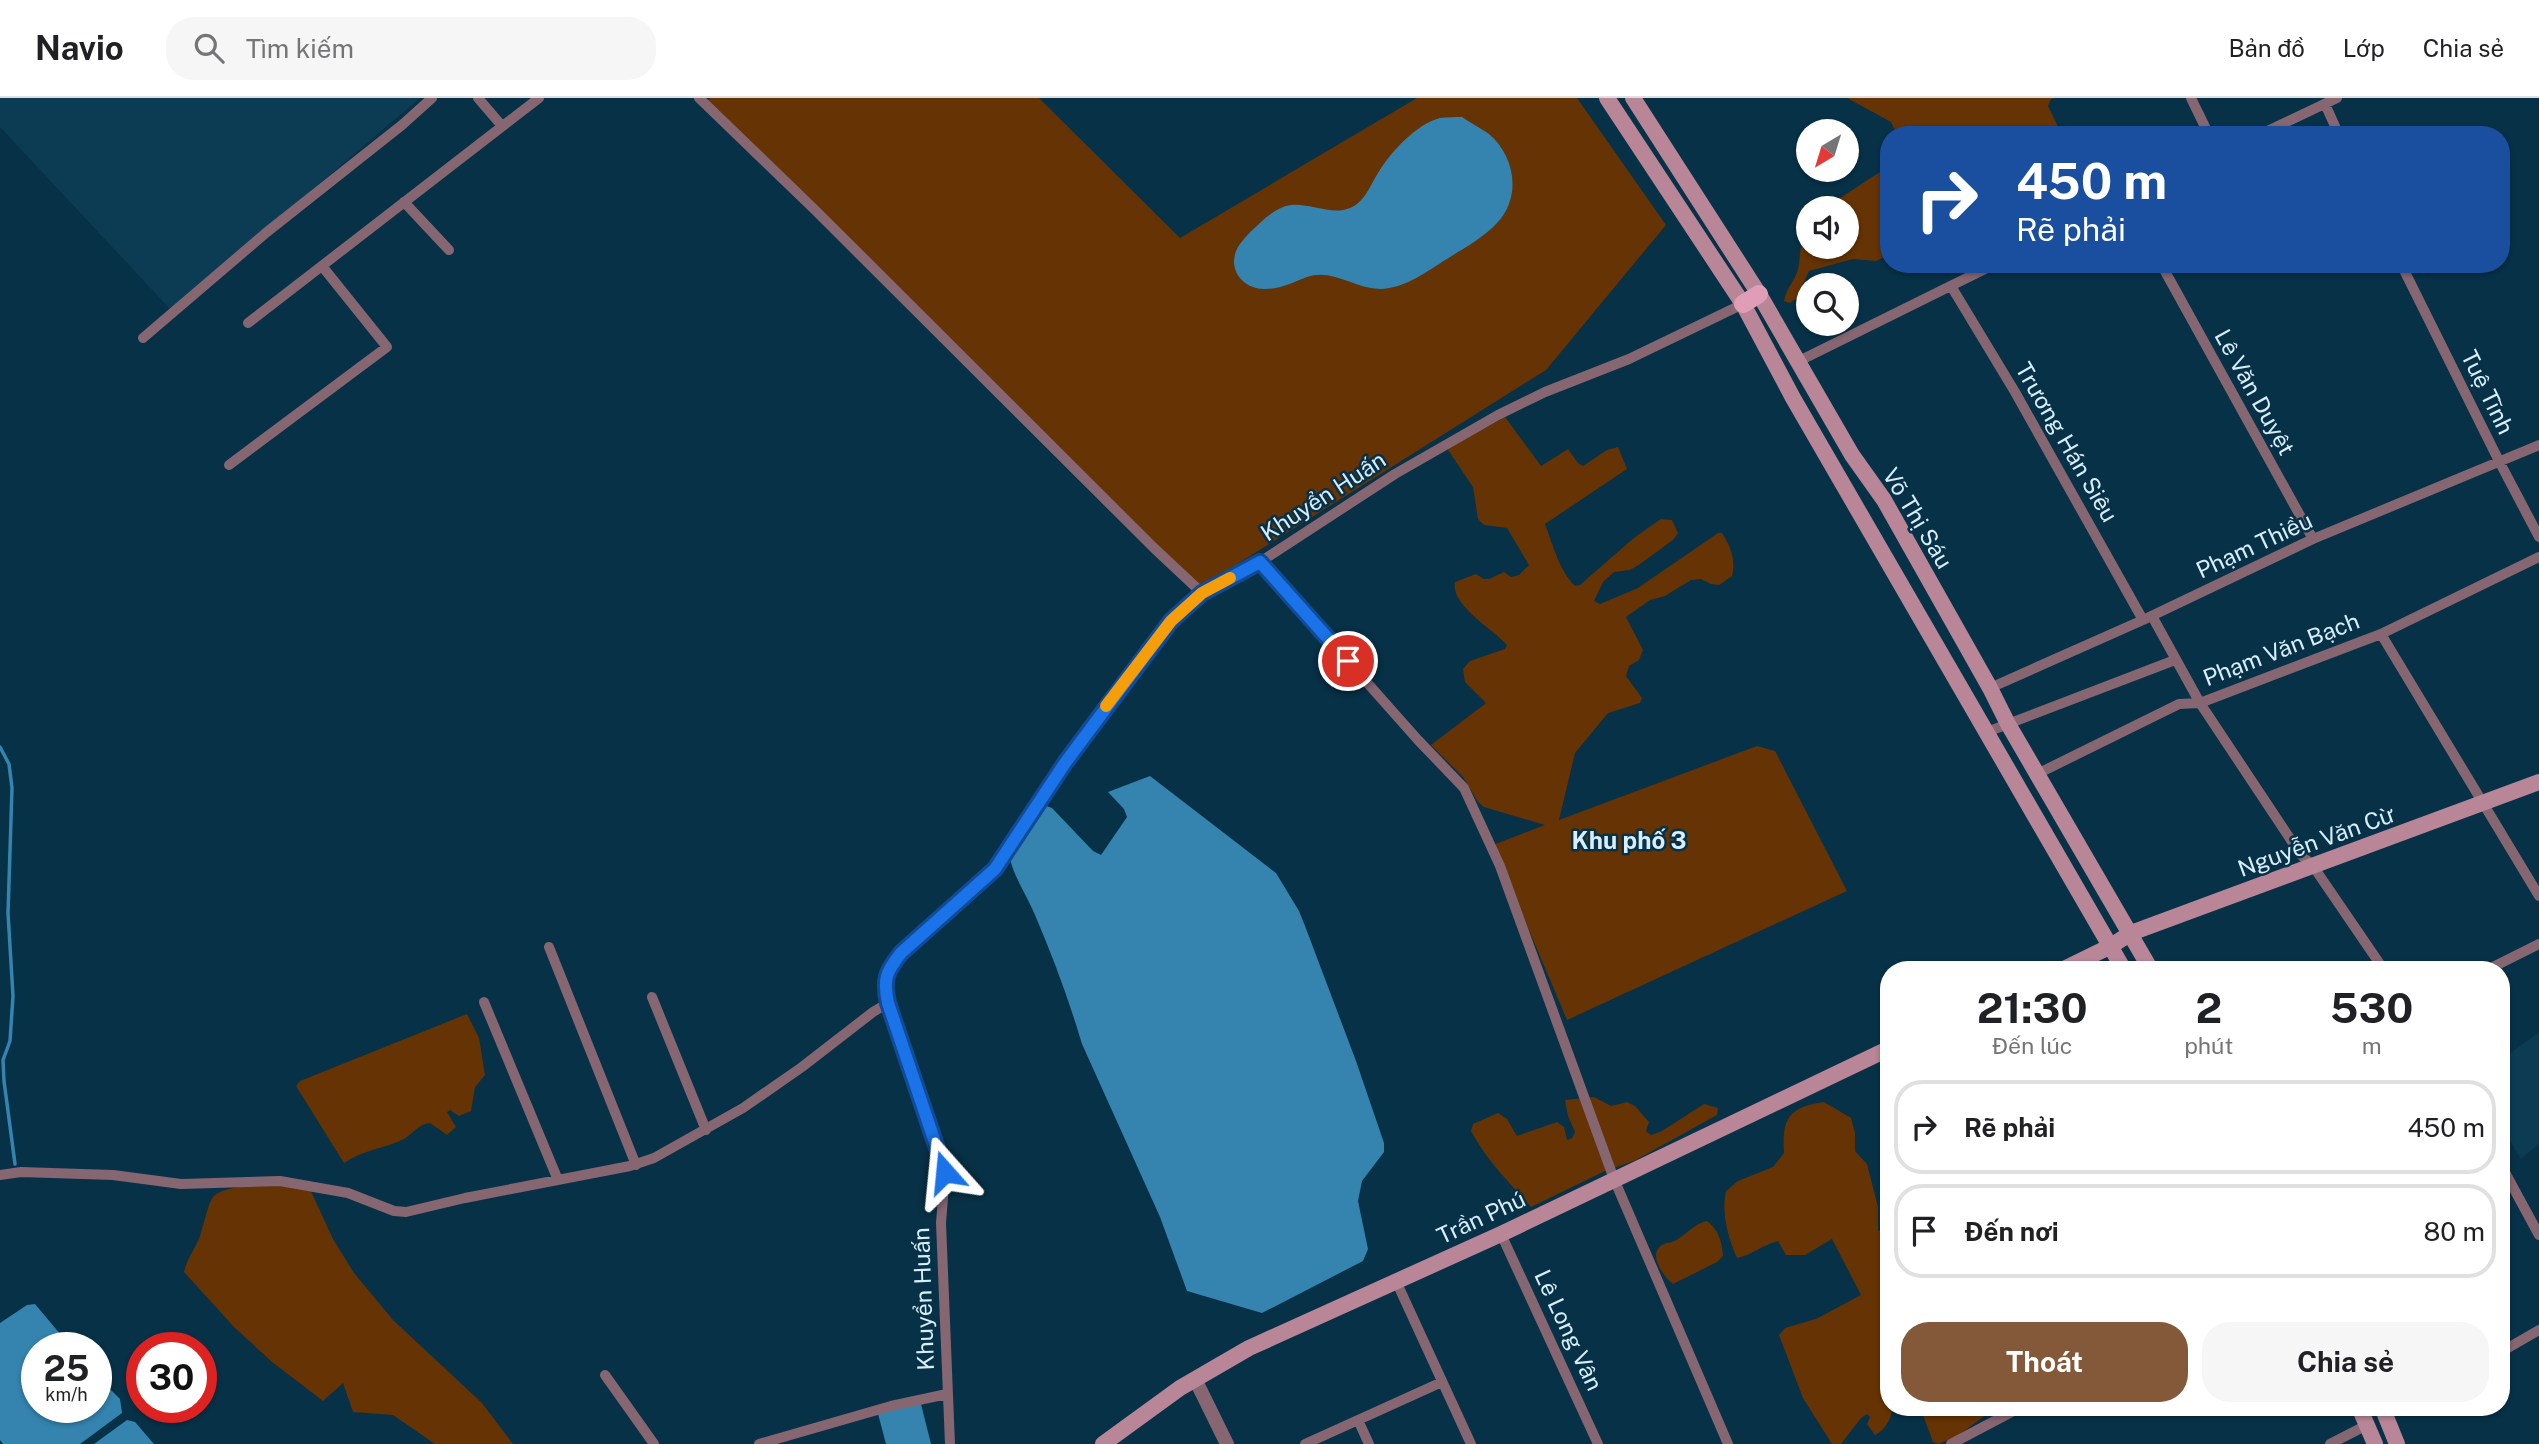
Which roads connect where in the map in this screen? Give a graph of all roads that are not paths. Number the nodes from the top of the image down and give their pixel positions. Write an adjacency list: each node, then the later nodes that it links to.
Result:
1 (432, 98): 24 (street)
2 (478, 98): 10 (street)
3 (539, 98): 10 (street)
4 (699, 98): 33 (street)
5 (1606, 98): 22 (main road, Võ Thị Sáu)
6 (1633, 98): 21 (main road, Võ Thị Sáu)
7 (2191, 98): 11 (street)
8 (2337, 98): 9 (street)
9 (2325, 104): 12 (street); 13 (street)
10 (502, 126): 14 (street)
11 (2205, 126)
12 (2278, 126)
13 (2335, 126)
14 (404, 202): 15 (street); 16 (street)
15 (449, 250)
16 (322, 266): 23 (street); 28 (street)
17 (1976, 273): 20 (street)
18 (2166, 273): 30 (street, Lê Văn Duyệt)
19 (2405, 273): 27 (street, Tuệ Tĩnh)
20 (1951, 286): 25 (street); 34 (street, Trương Hán Siêu)
21 (1759, 294): 22 (main road); 25 (main road, Võ Thị Sáu)
22 (1743, 304): 32 (street, Khuyển Huấn); 40 (main road, Võ Thị Sáu)
23 (248, 323)
24 (143, 338)
25 (1798, 361): 37 (main road, Võ Thị Sáu)
26 (2539, 444): 27 (street, Phạm Thiều)
27 (2499, 461): 29 (street, Tuệ Tĩnh); 30 (street, Phạm Thiều)
28 (229, 465)
29 (2539, 537)
30 (2314, 540): 34 (street, Phạm Thiều)
31 (2539, 557): 35 (street, Phạm Văn Bạch)
32 (1260, 562): 33 (street, Khuyển Huấn); 62 (street)
33 (1202, 593): 57 (street, Khuyển Huấn)
34 (2147, 618): 36 (street, Trương Hán Siêu); 37 (street, Phạm Thiều)
35 (2381, 634): 38 (street, Phạm Văn Bạch); 43 (street)
36 (2175, 660): 38 (street, Trương Hán Siêu); 39 (street)
37 (1990, 688): 39 (main road, Võ Thị Sáu)
38 (2200, 703): 41 (street, Phạm Văn Bạch); 44 (street, Trương Hán Siêu)
39 (2008, 724): 40 (street); 41 (main road, Võ Thị Sáu)
40 (1986, 732): 48 (main road, Võ Thị Sáu)
41 (2037, 774): 46 (main road, Võ Thị Sáu)
42 (2539, 782): 43 (main road, Nguyễn Văn Cừ)
43 (2484, 803): 44 (main road, Nguyễn Văn Cừ); 45 (street)
44 (2313, 866): 46 (main road, Nguyễn Văn Cừ); 53 (street, Trương Hán Siêu)
45 (2539, 896)
46 (2131, 933): 48 (main road, Nguyễn Văn Cừ); 52 (main road, Võ Thị Sáu)
47 (2539, 944): 54 (street)
48 (2111, 946): 50 (main road); 51 (main road, Võ Thị Sáu)
49 (549, 947): 60 (street)
50 (2080, 961)
51 (2119, 961)
52 (2146, 961)
53 (2378, 961)
54 (2505, 961)
55 (652, 997): 59 (street)
56 (484, 1002): 63 (street)
57 (888, 1003): 59 (street); 73 (street, Khuyển Huấn)
58 (1880, 1052): 62 (main road, Trần Phú)
59 (706, 1130): 60 (street)
60 (636, 1165): 63 (street)
61 (0, 1174): 63 (street)
62 (1614, 1179): 65 (main road, Trần Phú); 88 (street)
63 (558, 1180)
64 (2510, 1182): 66 (street)
65 (1501, 1234): 67 (main road, Trần Phú); 87 (street, Lê Long Vân)
66 (2539, 1235)
67 (1396, 1281): 71 (main road, Trần Phú); 72 (street)
68 (2539, 1330): 69 (street)
69 (2510, 1347)
70 (605, 1375): 79 (street)
71 (1195, 1379): 82 (main road, Trần Phú); 83 (street)
72 (1442, 1382): 77 (street); 86 (street)
73 (947, 1394): 80 (street); 81 (street, Khuyển Huấn)
74 (2004, 1416): 89 (street)
75 (2362, 1416): 78 (main road)
76 (2388, 1416): 92 (main road)
77 (1358, 1420): 84 (street); 85 (street)
78 (2367, 1425): 90 (street); 91 (main road)
79 (654, 1444)
80 (759, 1444)
81 (950, 1444)
82 (1103, 1444)
83 (1227, 1444)
84 (1305, 1444)
85 (1369, 1444)
86 (1471, 1444)
87 (1598, 1444)
88 (1728, 1444)
89 (1951, 1444)
90 (2330, 1444)
91 (2375, 1444)
92 (2397, 1444)

